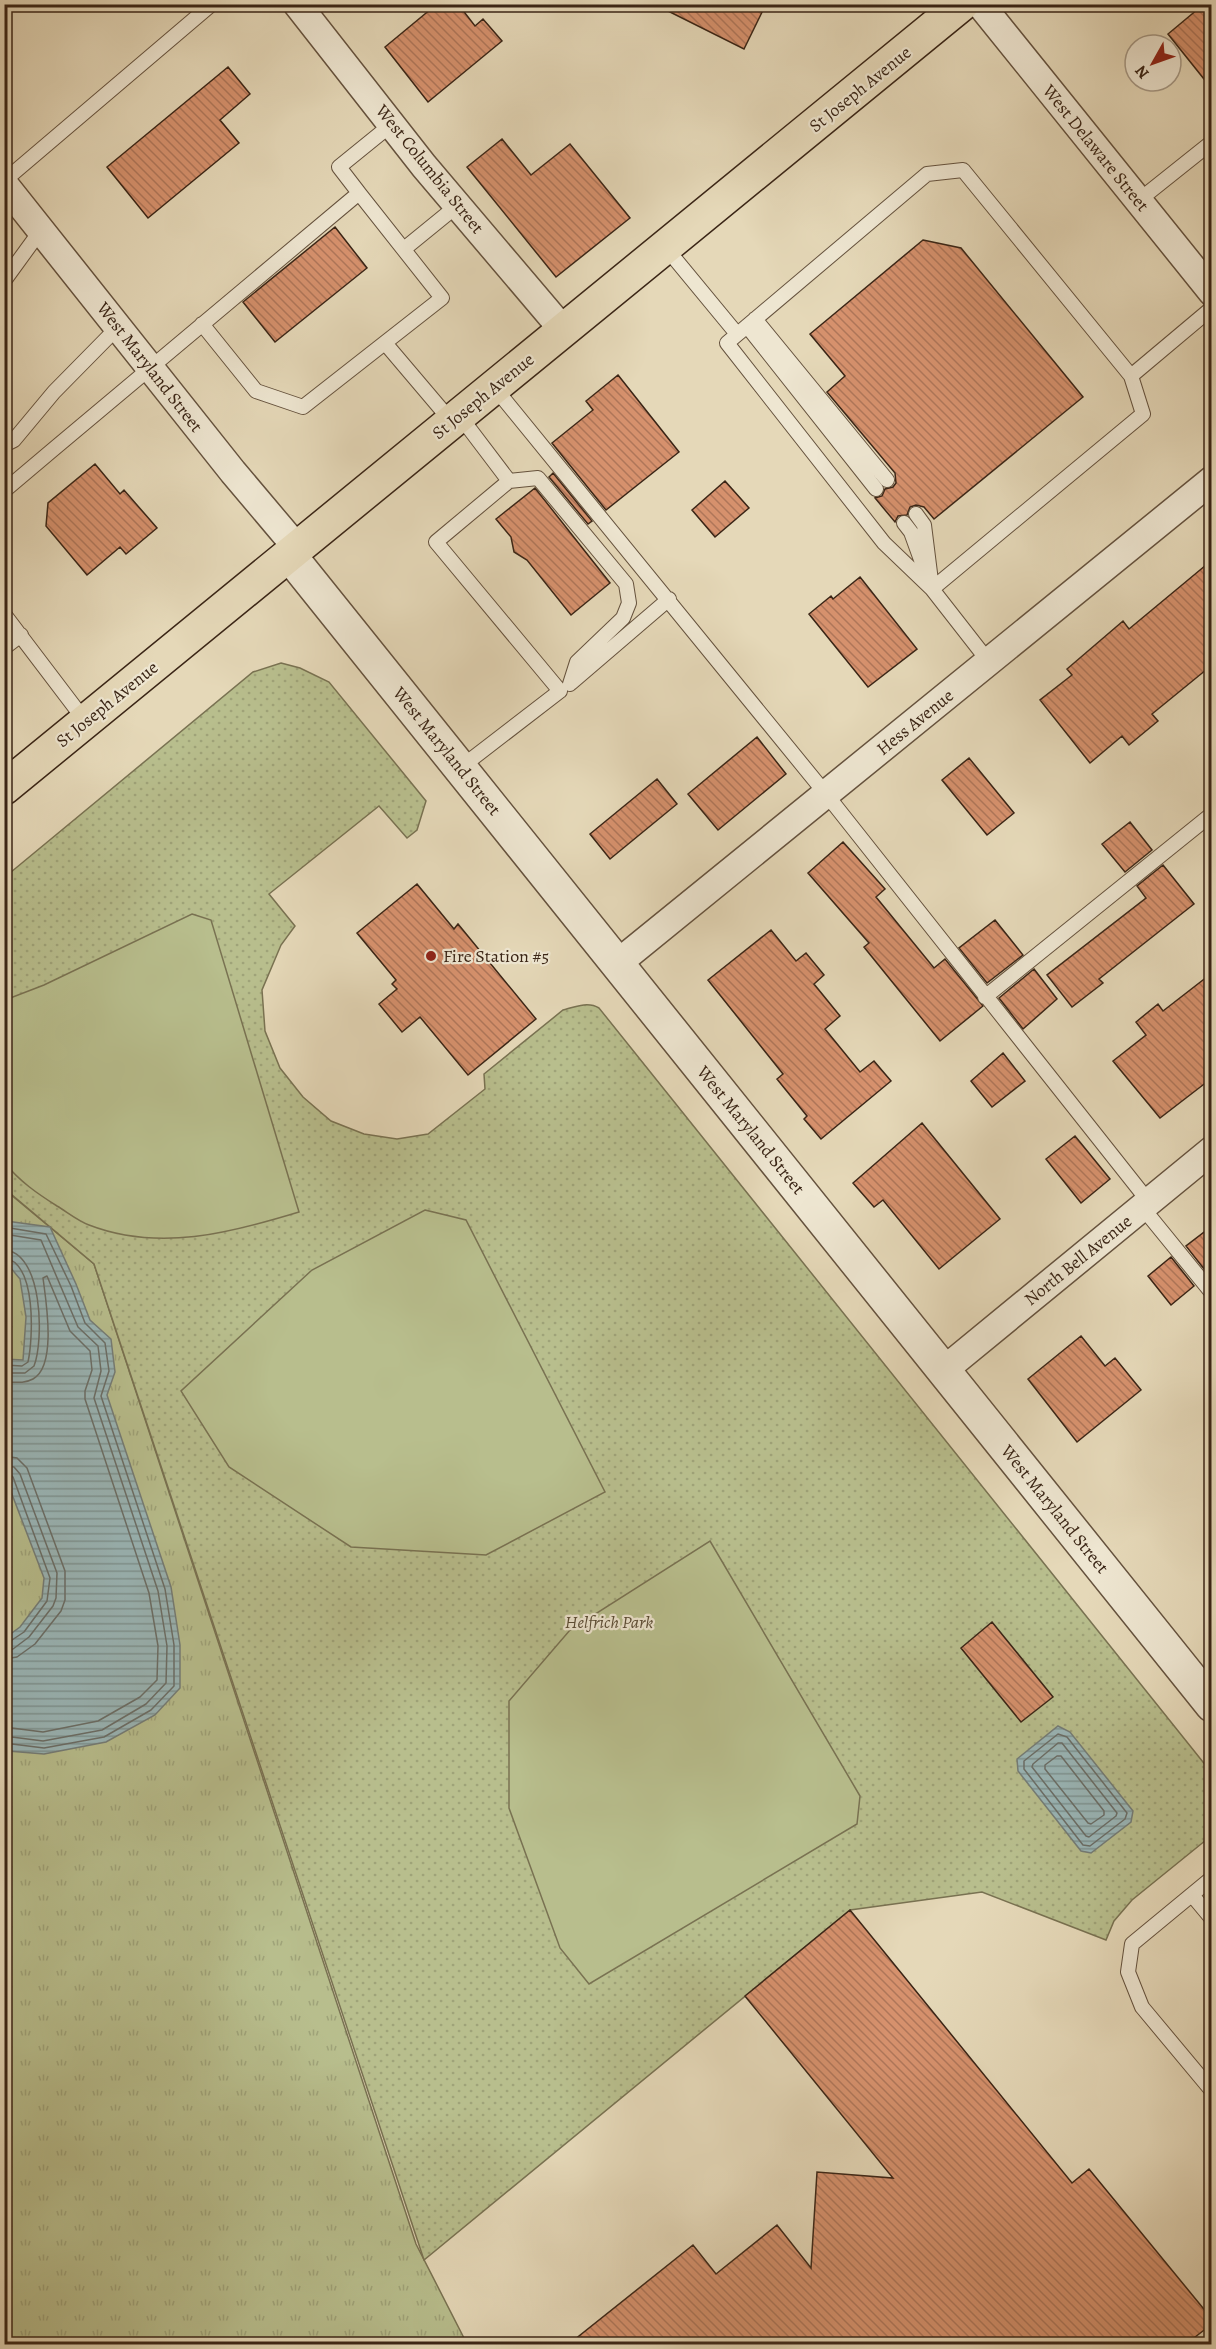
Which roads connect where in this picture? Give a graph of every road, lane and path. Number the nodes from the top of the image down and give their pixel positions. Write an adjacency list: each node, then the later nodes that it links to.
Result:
1 (212, 4): 7 (lane)
2 (297, 4): 5 (street, West Columbia Street)
3 (962, 4): 12 (main road, St Joseph Avenue)
4 (980, 4): 9 (street, West Delaware Street)
5 (392, 124): 8 (lane); 10 (street, West Columbia Street)
6 (1212, 142): 9 (lane)
7 (4, 183): 11 (street, West Maryland Street)
8 (359, 193): 13 (lane); 17 (lane)
9 (1138, 201): 15 (street, West Delaware Street)
10 (458, 205): 13 (lane); 19 (street, West Columbia Street)
11 (41, 230): 14 (lane); 18 (street, West Maryland Street)
12 (666, 248): 19 (main road, St Joseph Avenue); 20 (lane)
13 (404, 249): 21 (lane)
14 (4, 281)
15 (1212, 292)
16 (1212, 308): 23 (lane)
17 (202, 324): 21 (lane); 22 (lane)
18 (118, 327): 22 (street, West Maryland Street); 26 (lane)
19 (564, 331): 24 (main road, St Joseph Avenue)
20 (741, 331): 23 (lane); 29 (lane); 34 (lane)
21 (385, 343): 25 (lane)
22 (150, 368): 30 (lane); 33 (street, West Maryland Street)
23 (1131, 376): 34 (lane)
24 (494, 387): 25 (main road, St Joseph Avenue); 35 (lane)
25 (455, 418): 28 (lane); 33 (main road, St Joseph Avenue)
26 (4, 445)
27 (1212, 480): 39 (street, Hess Avenue)
28 (509, 481): 40 (lane); 40 (lane)
29 (881, 485)
30 (4, 491)
31 (916, 514): 34 (lane)
32 (904, 523): 34 (lane)
33 (294, 552): 41 (main road, St Joseph Avenue); 42 (street, West Maryland Street)
34 (932, 589): 39 (lane)
35 (669, 599): 40 (lane); 44 (lane)
36 (4, 614): 37 (lane)
37 (21, 635): 38 (lane); 41 (lane)
38 (4, 648)
39 (989, 662): 44 (street, Hess Avenue)
40 (565, 688): 42 (lane)
41 (86, 722): 43 (main road, St Joseph Avenue)
42 (460, 768): 46 (street, West Maryland Street)
43 (4, 788)
44 (826, 794): 46 (street, Hess Avenue); 47 (lane)
45 (1212, 814): 47 (lane)
46 (618, 963): 51 (street, West Maryland Street)
47 (985, 997): 49 (lane)
48 (1212, 1150): 49 (street, North Bell Avenue)
49 (1146, 1204): 50 (lane); 51 (street, North Bell Avenue)
50 (1212, 1293)
51 (944, 1370): 52 (street, West Maryland Street)
52 (1212, 1705)
53 (1212, 1878): 54 (lane)
54 (1192, 1895): 55 (lane); 56 (lane)
55 (1212, 1919)
56 (1212, 2091)

